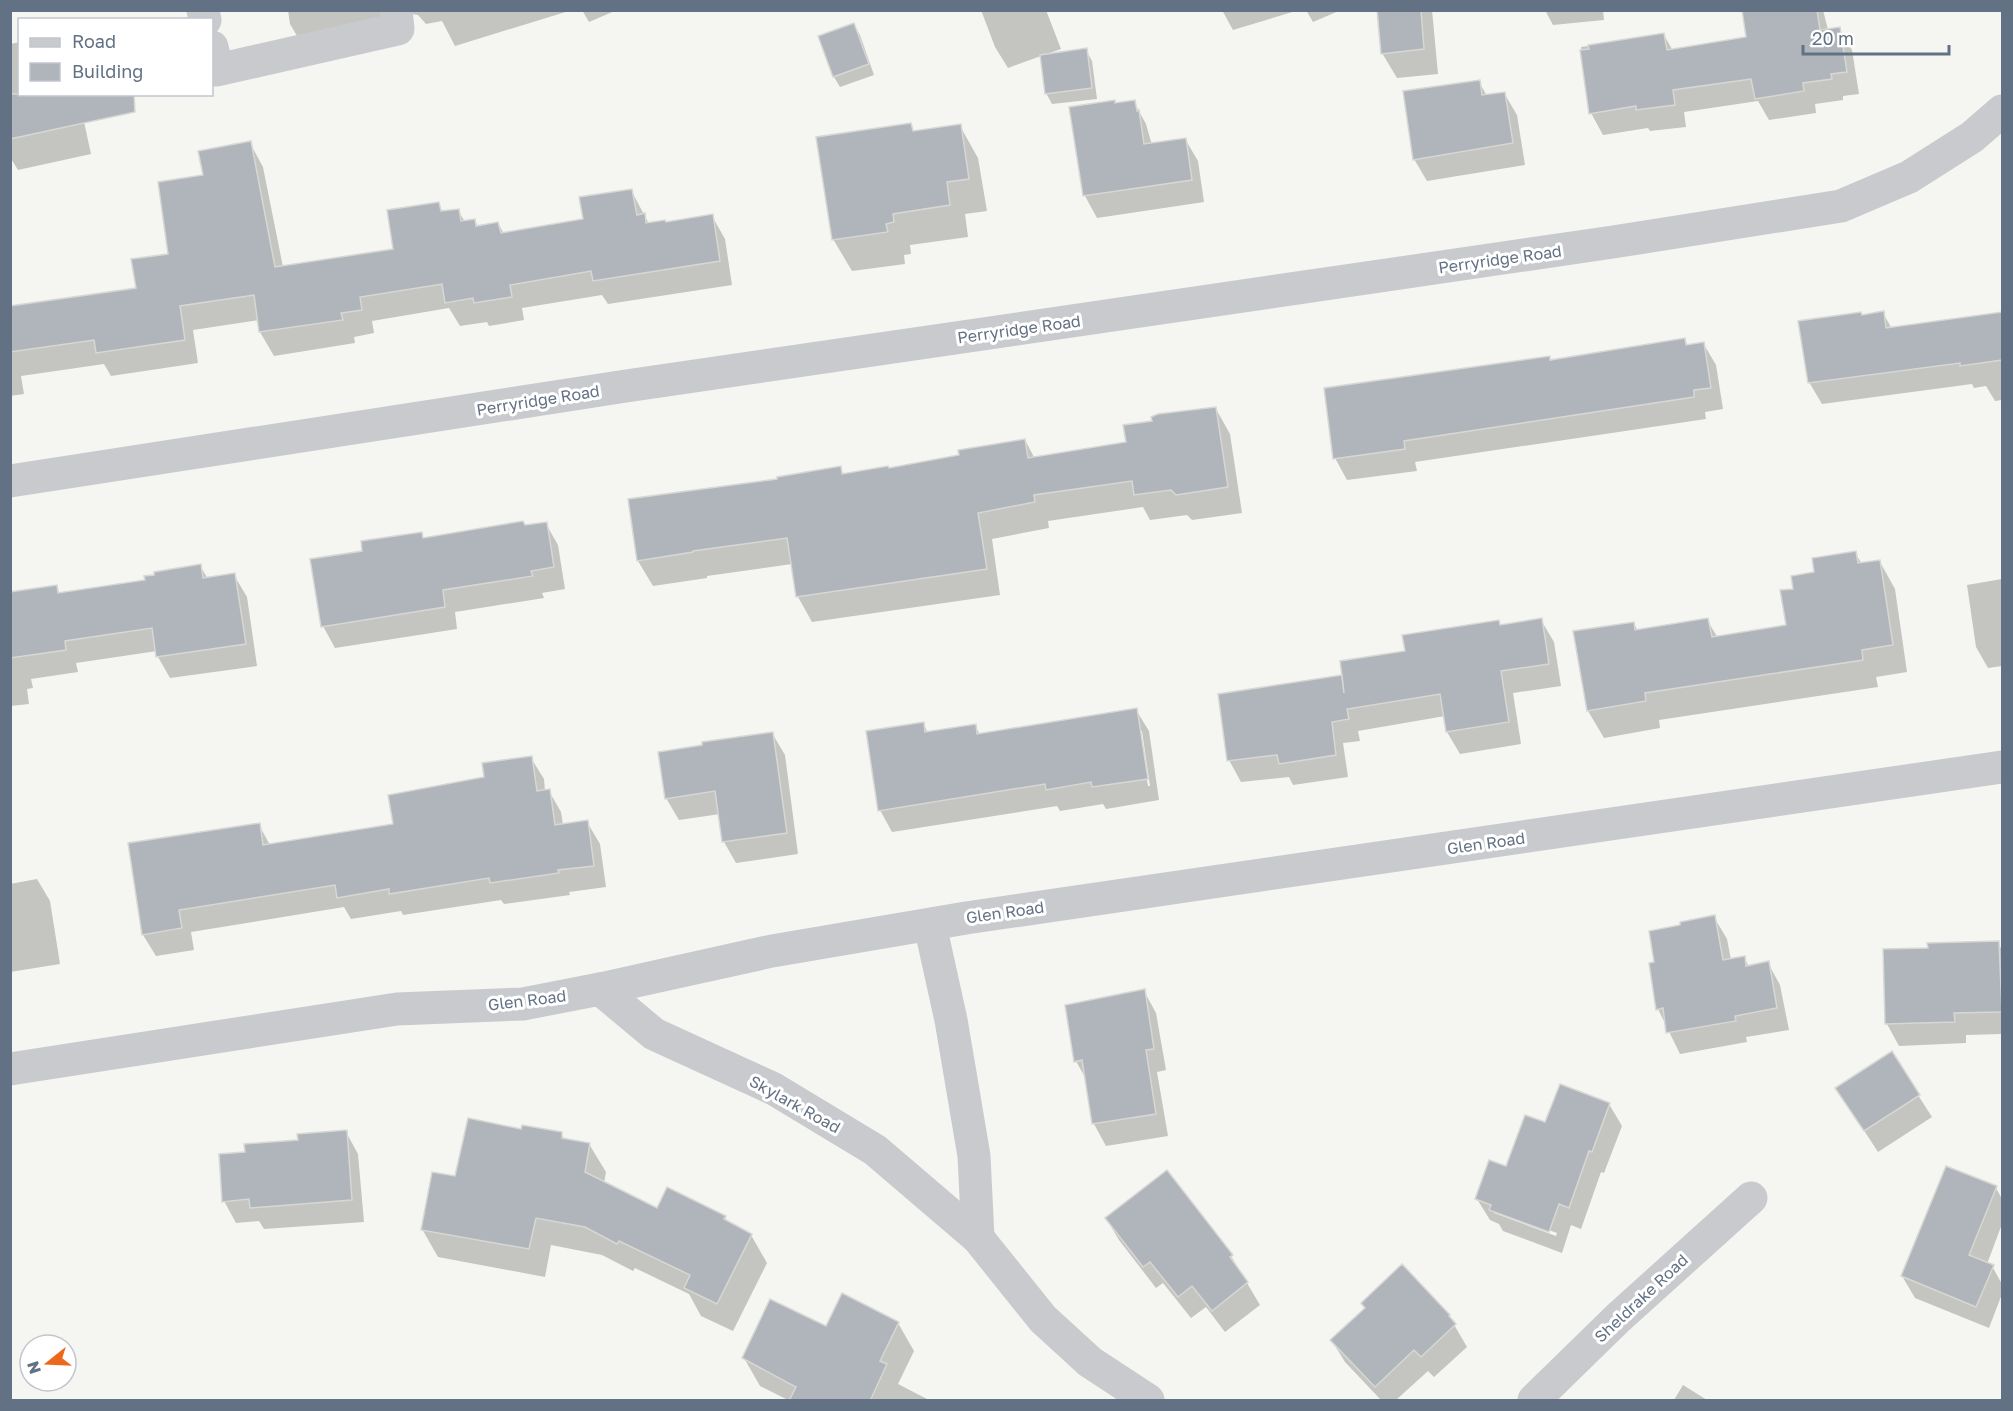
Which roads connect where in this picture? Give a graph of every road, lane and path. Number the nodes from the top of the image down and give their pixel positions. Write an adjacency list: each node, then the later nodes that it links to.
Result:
1 (396, 10): 2 (street)
2 (213, 52)
3 (2002, 111): 4 (street, Perryridge Road)
4 (10, 481)
5 (2002, 767): 6 (street, Glen Road)
6 (930, 925): 7 (street, Glen Road); 10 (street)
7 (600, 989): 8 (street, Glen Road); 10 (street, Skylark Road)
8 (10, 1069)
9 (1751, 1198): 12 (street, Sheldrake Road)
10 (978, 1238): 11 (street, Skylark Road)
11 (1148, 1401)
12 (1534, 1401)

